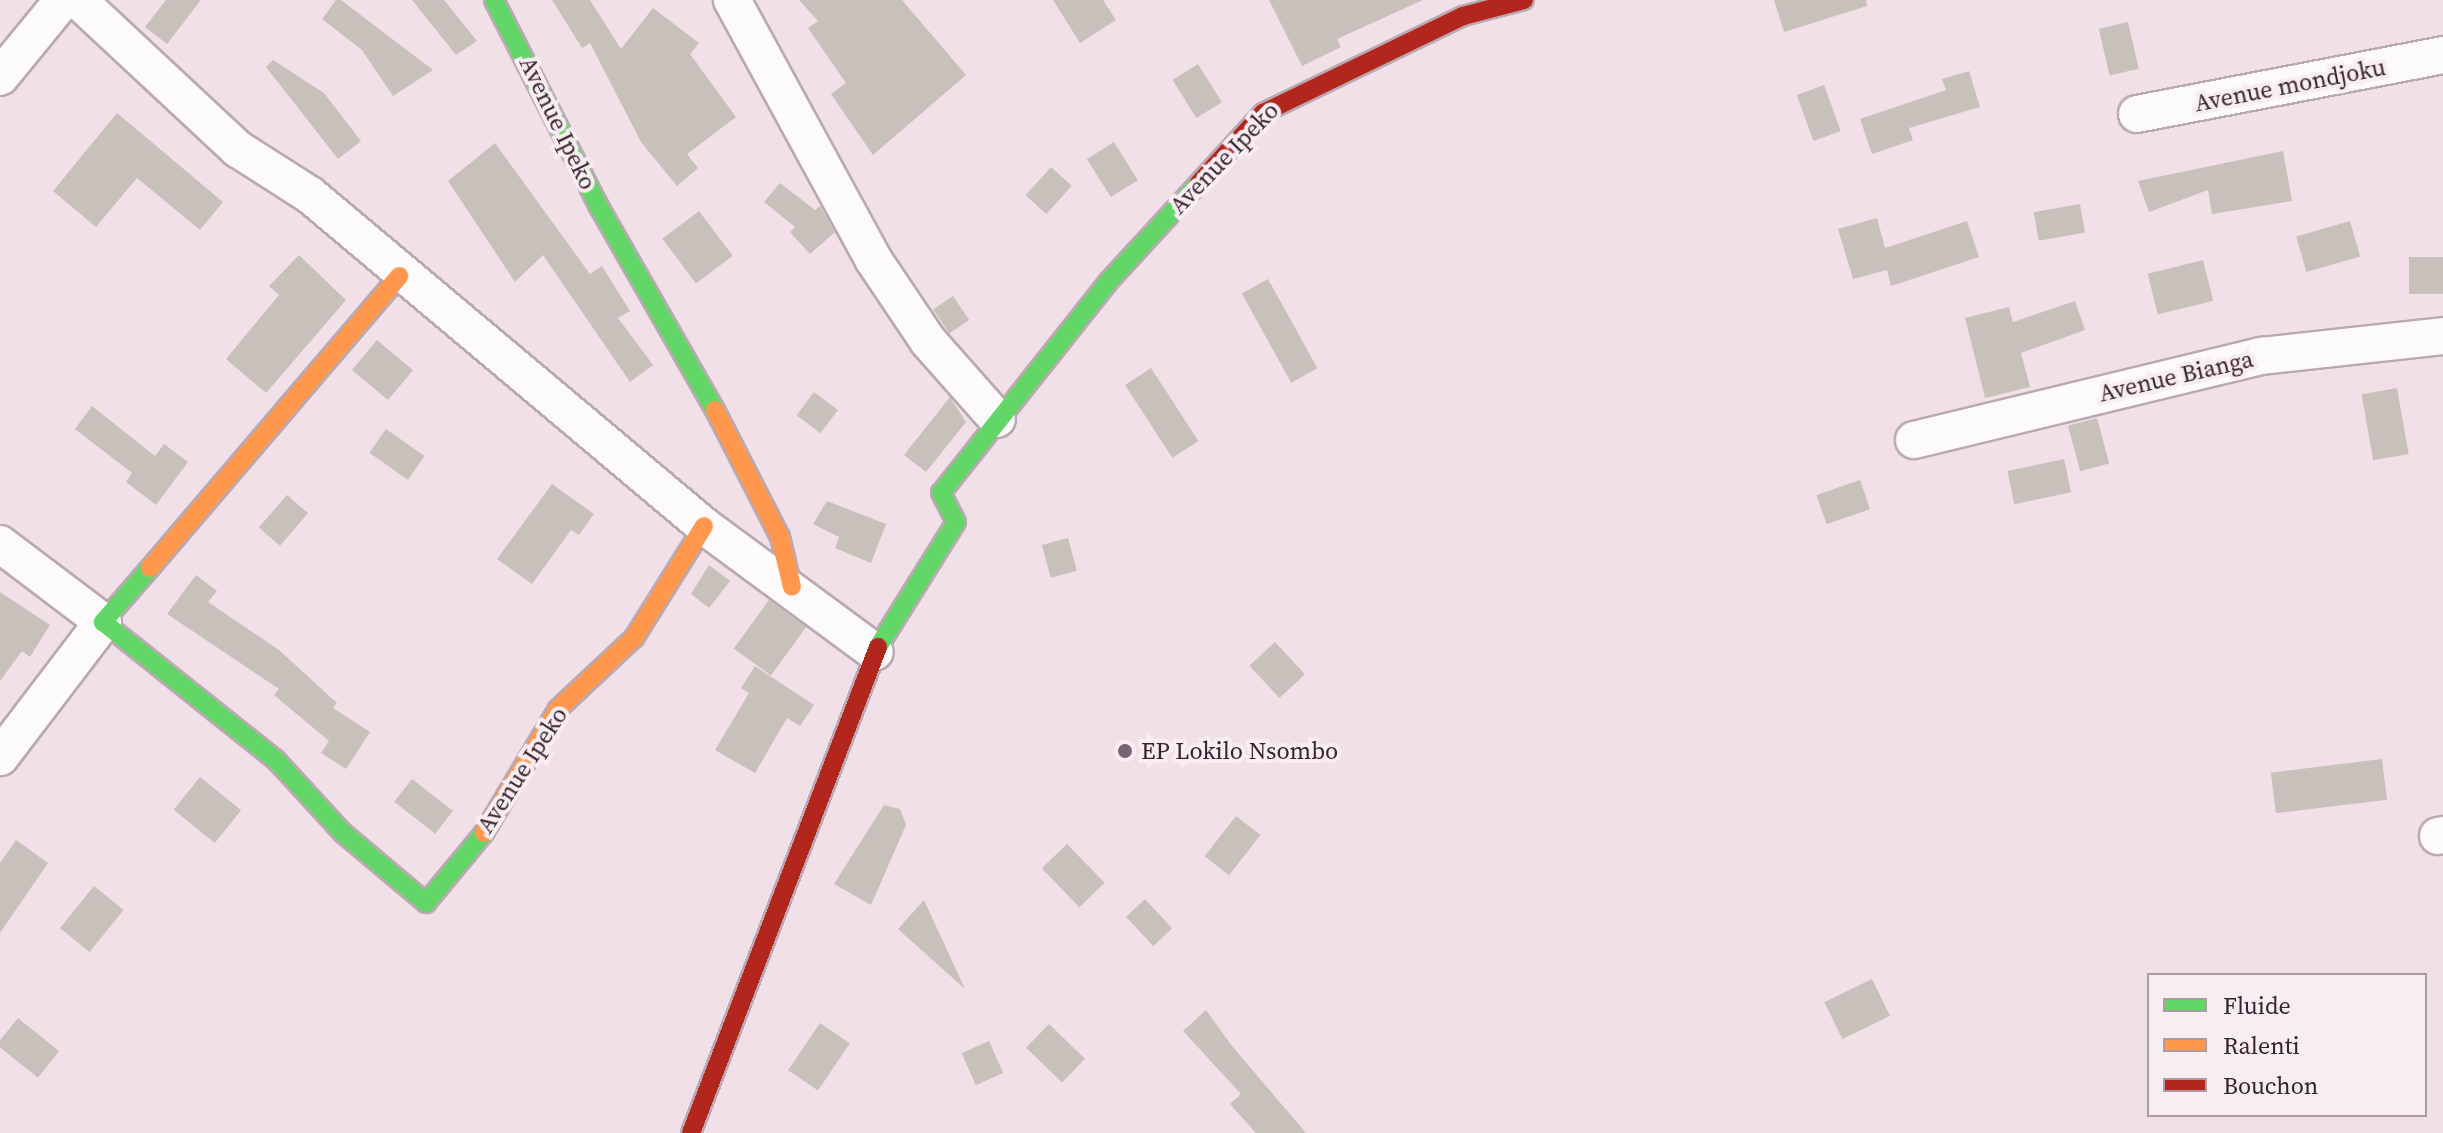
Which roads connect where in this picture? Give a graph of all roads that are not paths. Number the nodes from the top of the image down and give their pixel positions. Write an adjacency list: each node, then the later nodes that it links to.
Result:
1 (63, 0): 7 (street)
2 (78, 0): 9 (street)
3 (494, 0): 15 (street, Avenue Ipeko)
4 (732, 0): 11 (street)
5 (1524, 0): 11 (street, Avenue Ipeko)
6 (2443, 55): 8 (street, Avenue mondjoku)
7 (0, 77)
8 (2137, 114)
9 (399, 276): 13 (street); 16 (street)
10 (2443, 336): 12 (street, Avenue Bianga)
11 (997, 419): 17 (street, Avenue Ipeko)
12 (1914, 440)
13 (704, 526): 15 (street); 16 (street, Avenue Ipeko)
14 (0, 544): 16 (street, Avenue Ipeko)
15 (792, 587): 17 (street)
16 (103, 622): 18 (street)
17 (875, 652): 19 (street, Avenue Ipeko)
18 (0, 757)
19 (691, 1133)

